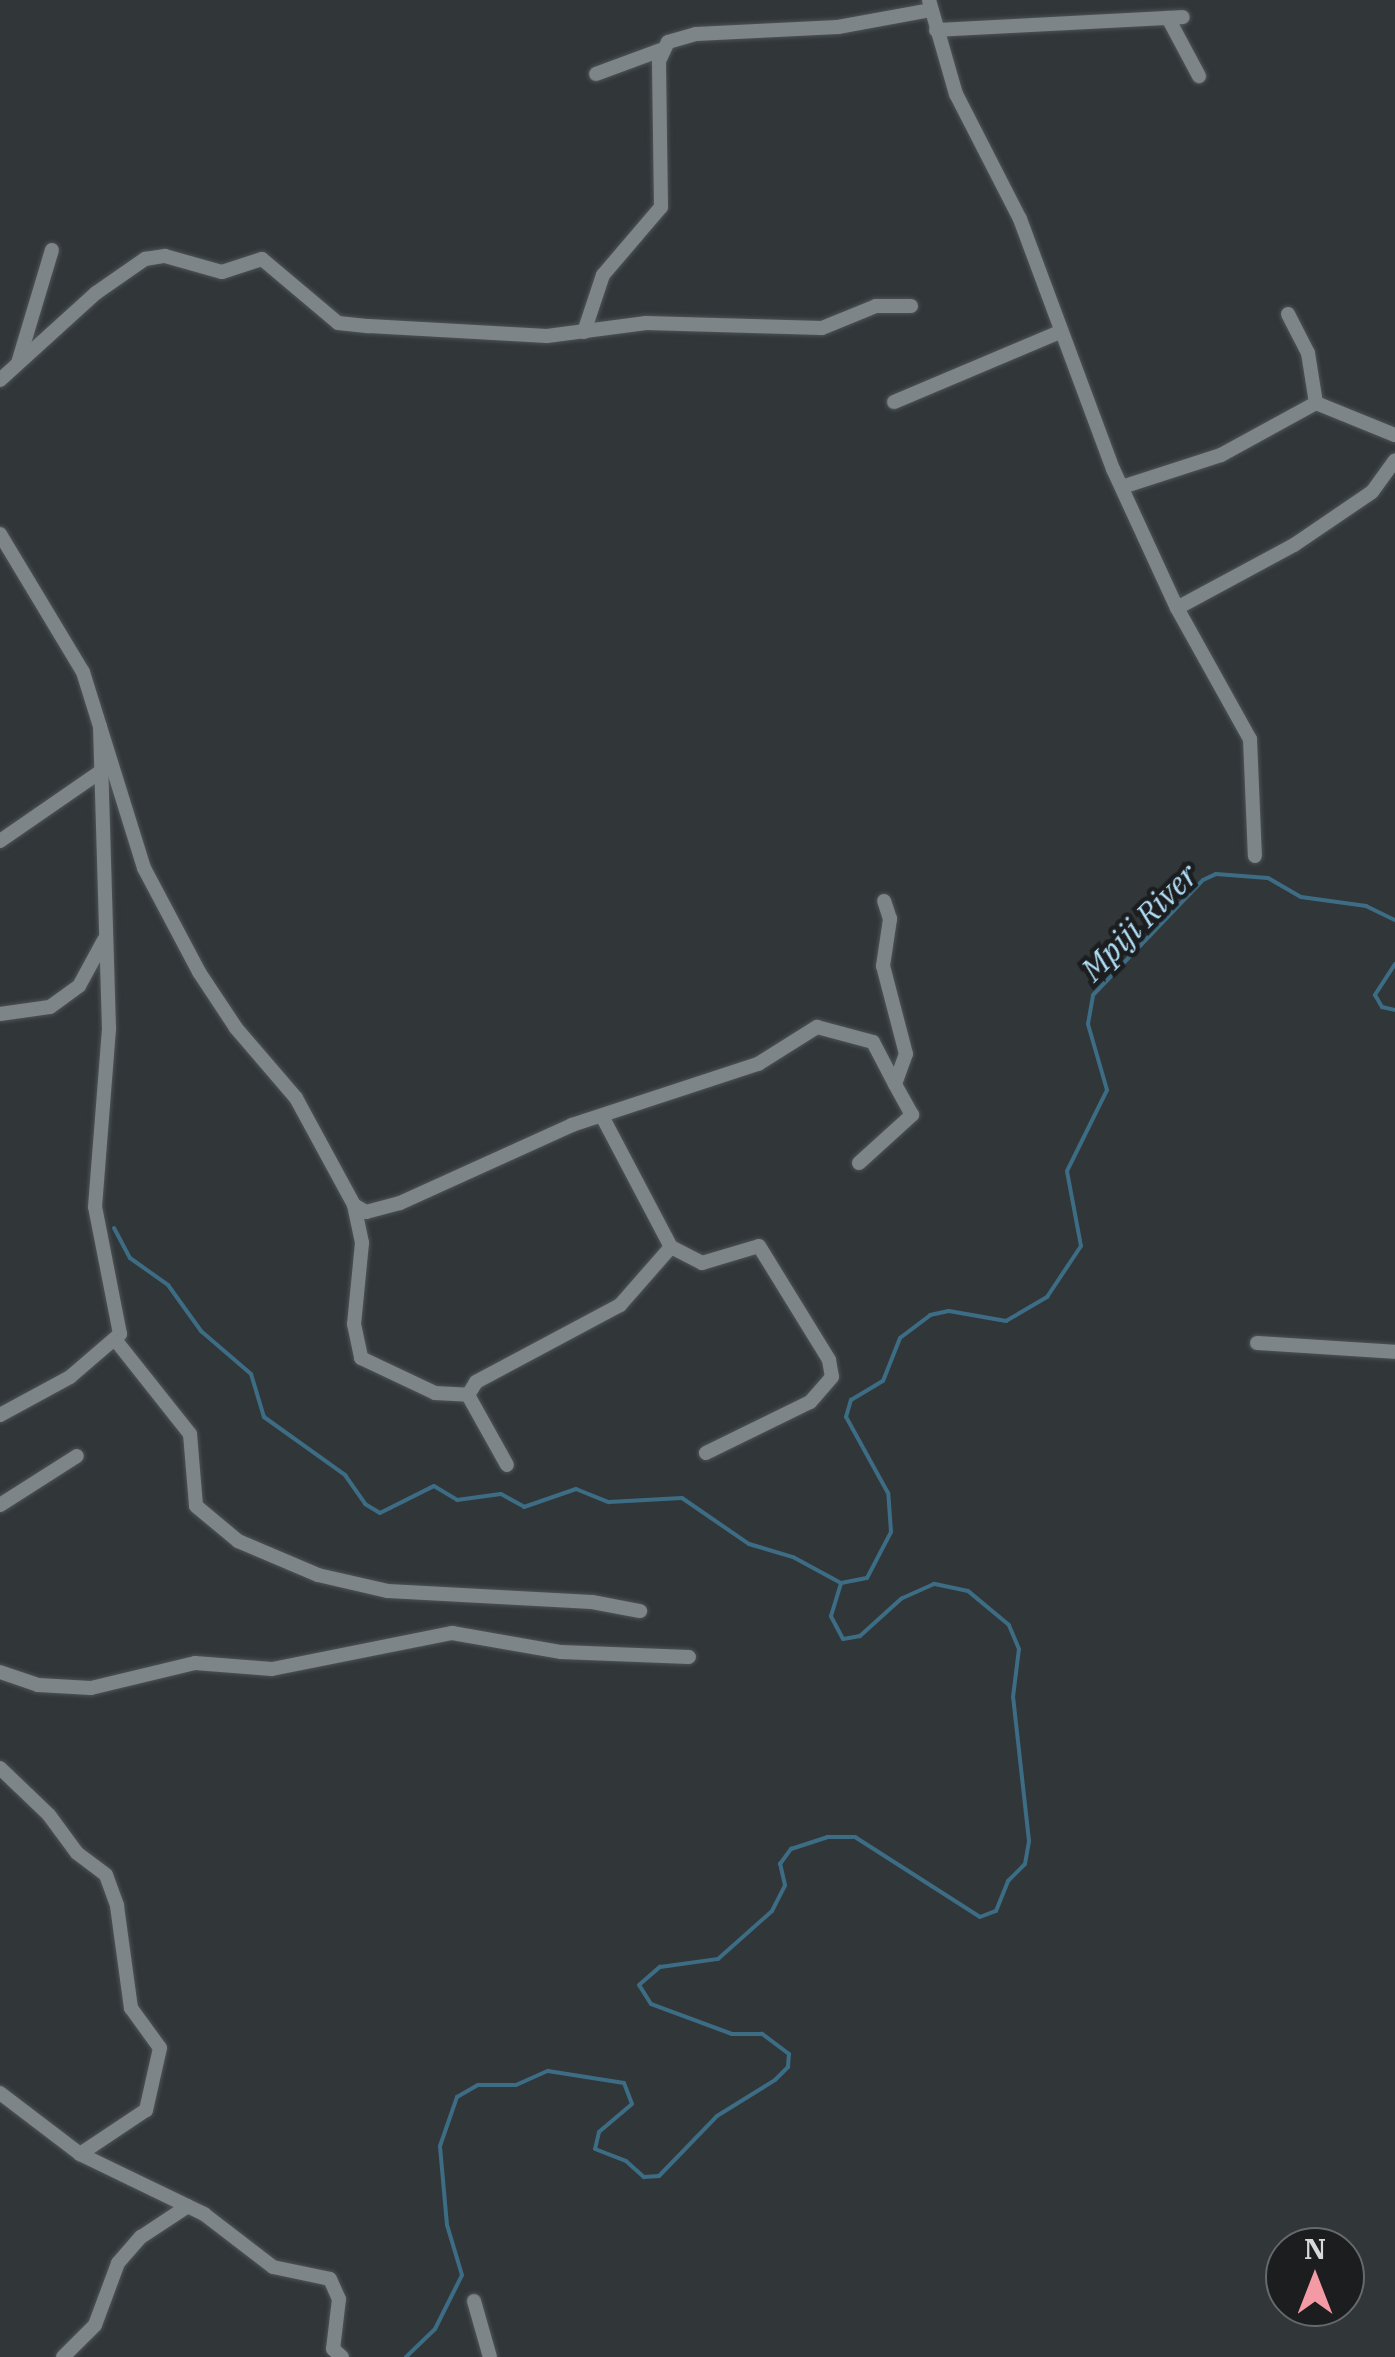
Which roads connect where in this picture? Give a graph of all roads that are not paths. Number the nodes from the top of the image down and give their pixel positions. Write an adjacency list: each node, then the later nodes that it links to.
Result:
1 (930, 5): 2 (street); 3 (street)
2 (936, 30): 5 (street); 10 (street)
3 (661, 50): 4 (street); 9 (street)
4 (596, 74)
5 (1198, 76)
6 (52, 250): 11 (street)
7 (911, 306): 9 (street)
8 (1288, 314): 14 (street)
9 (584, 332): 11 (street)
10 (1060, 332): 13 (street); 17 (street)
11 (18, 363): 12 (street)
12 (0, 380)
13 (894, 402)
14 (1316, 403): 15 (street); 17 (street)
15 (1395, 435)
16 (1395, 460): 19 (street)
17 (1122, 487): 19 (street)
18 (0, 534): 20 (street)
19 (1177, 608): 23 (street)
20 (99, 710): 21 (street); 30 (street)
21 (100, 772): 22 (street); 25 (street)
22 (0, 841)
23 (1255, 856)
24 (884, 902): 27 (street)
25 (104, 939): 26 (street); 32 (street)
26 (0, 1014)
27 (895, 1084): 28 (street); 29 (street)
28 (603, 1118): 30 (street); 31 (street)
29 (859, 1163)
30 (354, 1205): 35 (street)
31 (671, 1247): 35 (street); 37 (street)
32 (118, 1342): 36 (street); 41 (street)
33 (1257, 1343): 34 (street)
34 (1395, 1352)
35 (468, 1395): 39 (street)
36 (0, 1415)
37 (706, 1453)
38 (77, 1456): 40 (street)
39 (507, 1465)
40 (0, 1505)
41 (640, 1612)
42 (689, 1656): 43 (street)
43 (0, 1672)
44 (0, 1768): 46 (street)
45 (0, 2092): 46 (street)
46 (80, 2154): 47 (street)
47 (188, 2206): 49 (street); 50 (street)
48 (474, 2300): 51 (street)
49 (63, 2357)
50 (342, 2357)
51 (490, 2357)

